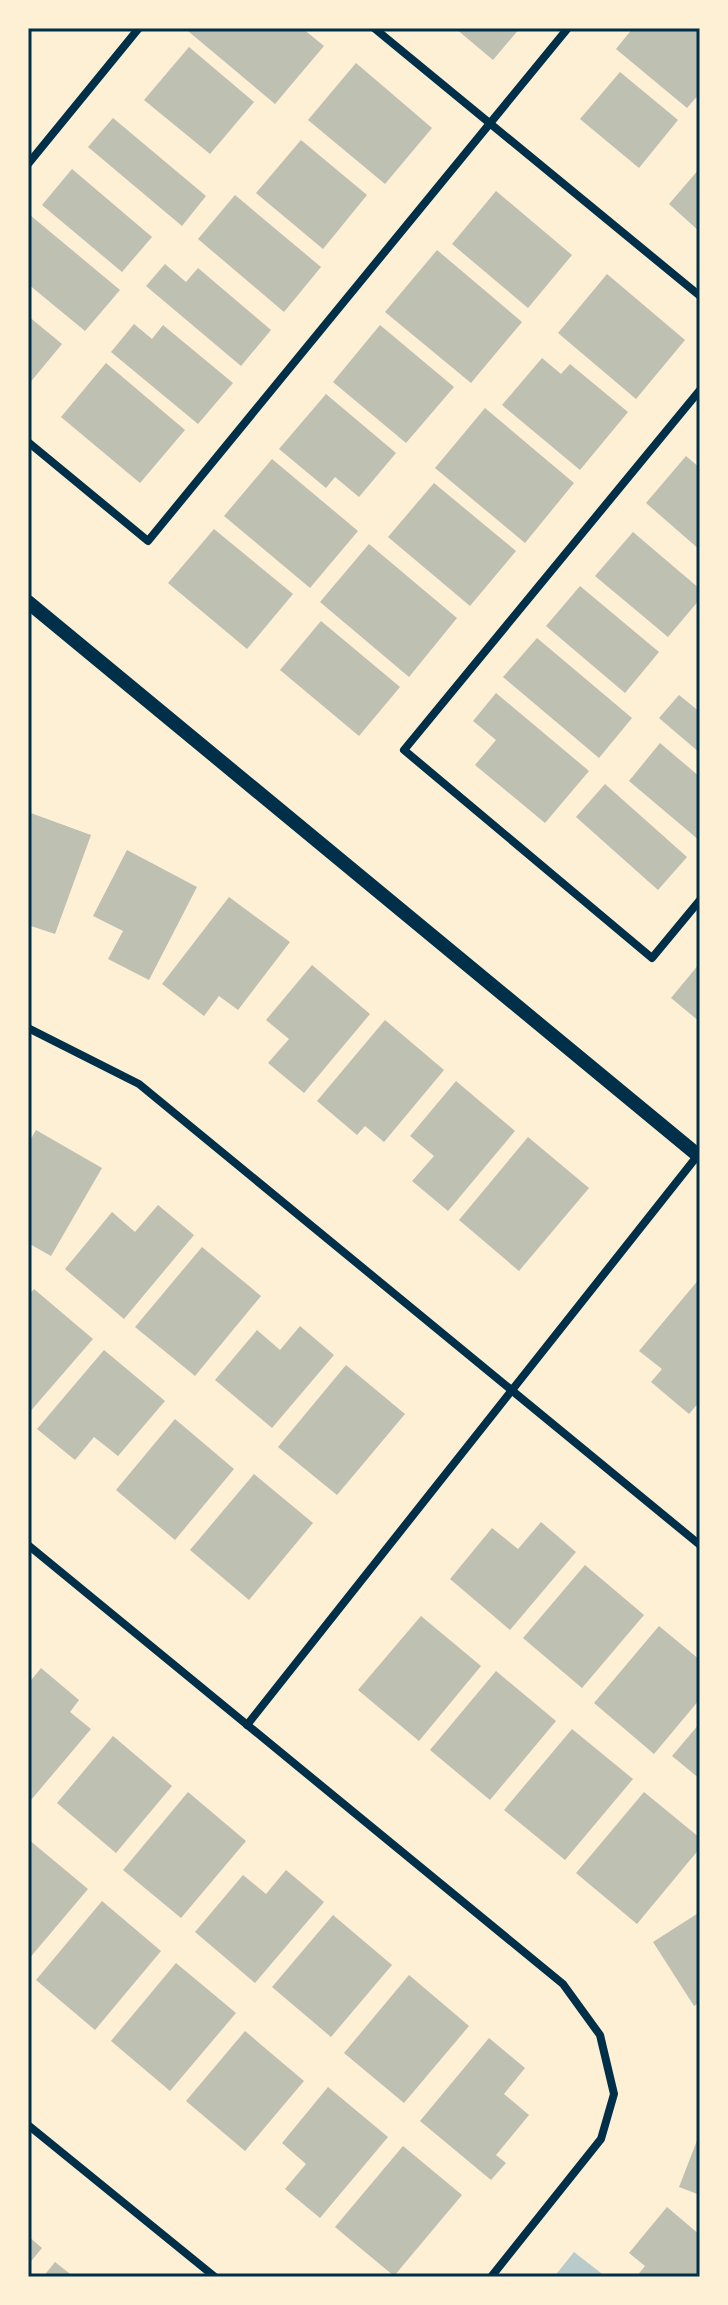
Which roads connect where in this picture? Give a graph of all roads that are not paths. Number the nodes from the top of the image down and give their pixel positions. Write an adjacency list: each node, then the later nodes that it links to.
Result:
1 (139, 28): 5 (street)
2 (374, 28): 4 (street)
3 (568, 28): 4 (street)
4 (489, 123): 6 (street); 8 (street)
5 (28, 164)
6 (700, 296)
7 (700, 390): 10 (street)
8 (28, 442)
9 (28, 602): 12 (street)
10 (700, 900)
11 (28, 1028): 13 (street)
12 (699, 1156): 13 (street)
13 (512, 1390): 15 (street); 16 (street)
14 (28, 1545): 16 (street)
15 (700, 1545)
16 (247, 1725): 19 (street)
17 (28, 2125): 18 (street)
18 (215, 2277)
19 (491, 2277)

